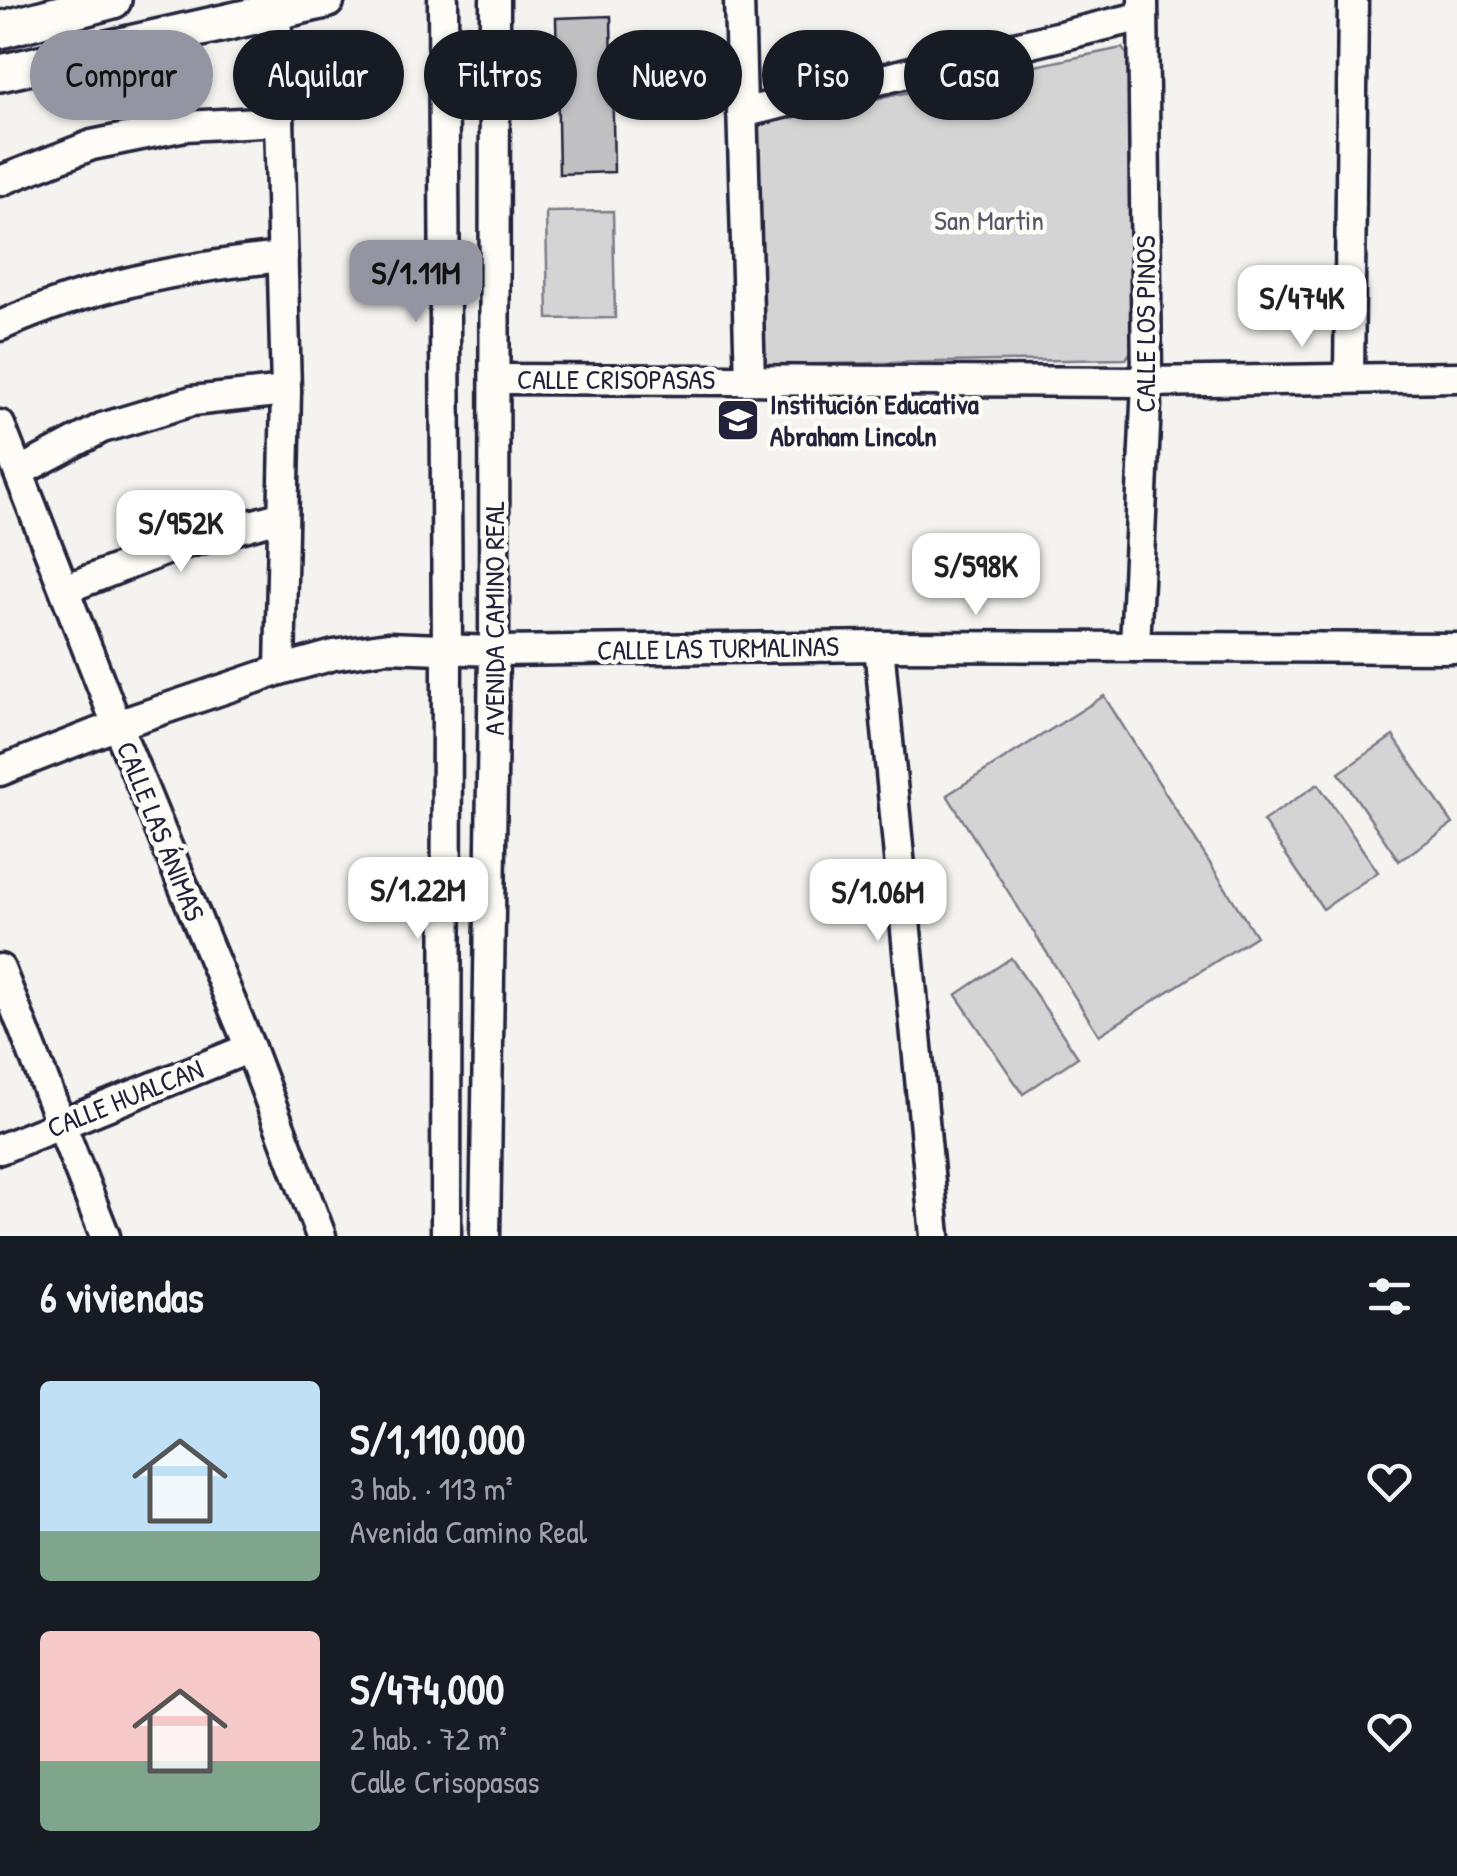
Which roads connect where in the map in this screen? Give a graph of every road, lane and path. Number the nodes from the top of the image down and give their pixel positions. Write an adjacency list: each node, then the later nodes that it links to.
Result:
1 (113, 0): 9 (main road)
2 (326, 0): 7 (main road)
3 (443, 0): 30 (street, AVENIDA CAMINO REAL)
4 (496, 0): 18 (street, AVENIDA CAMINO REAL)
5 (739, 0): 10 (street)
6 (1353, 0): 19 (street)
7 (276, 6): 11 (main road); 13 (street)
8 (1143, 8): 12 (street); 21 (street, CALLE LOS PINOS)
9 (0, 30)
10 (740, 30)
11 (0, 73)
12 (742, 113): 20 (street)
13 (279, 121): 14 (street); 15 (street)
14 (0, 181)
15 (283, 257): 16 (street); 22 (street)
16 (0, 326)
17 (1457, 377): 19 (street, CALLE CRISOPASAS)
18 (494, 378): 20 (street, CALLE CRISOPASAS); 31 (street, AVENIDA CAMINO REAL)
19 (1349, 378): 21 (street, CALLE CRISOPASAS)
20 (750, 380): 21 (street, CALLE CRISOPASAS)
21 (1147, 382): 28 (street, CALLE LOS PINOS)
22 (286, 391): 24 (street); 25 (street)
23 (0, 426): 24 (street, CALLE LAS ÁNIMAS)
24 (14, 485): 26 (street, CALLE LAS ÁNIMAS)
25 (284, 516): 26 (street); 32 (street)
26 (65, 589): 33 (street, CALLE LAS ÁNIMAS)
27 (878, 646): 28 (street, CALLE LAS TURMALINAS); 31 (street, CALLE LAS TURMALINAS); 43 (street)
28 (1135, 647): 29 (street, CALLE LAS TURMALINAS)
29 (1457, 648)
30 (447, 649): 31 (street, CALLE LAS TURMALINAS); 32 (street, CALLE LAS TURMALINAS); 41 (street, AVENIDA CAMINO REAL)
31 (494, 650): 42 (street, AVENIDA CAMINO REAL)
32 (280, 670): 33 (street, CALLE LAS TURMALINAS)
33 (117, 726): 34 (street, CALLE LAS TURMALINAS); 36 (street, CALLE LAS ÁNIMAS)
34 (0, 771)
35 (0, 969): 37 (street)
36 (250, 1048): 37 (street, CALLE HUALCAN); 40 (street, CALLE LAS ÁNIMAS)
37 (61, 1124): 38 (street, CALLE HUALCAN); 39 (street)
38 (0, 1149)
39 (105, 1236)
40 (321, 1236)
41 (446, 1236)
42 (485, 1236)
43 (935, 1236)

